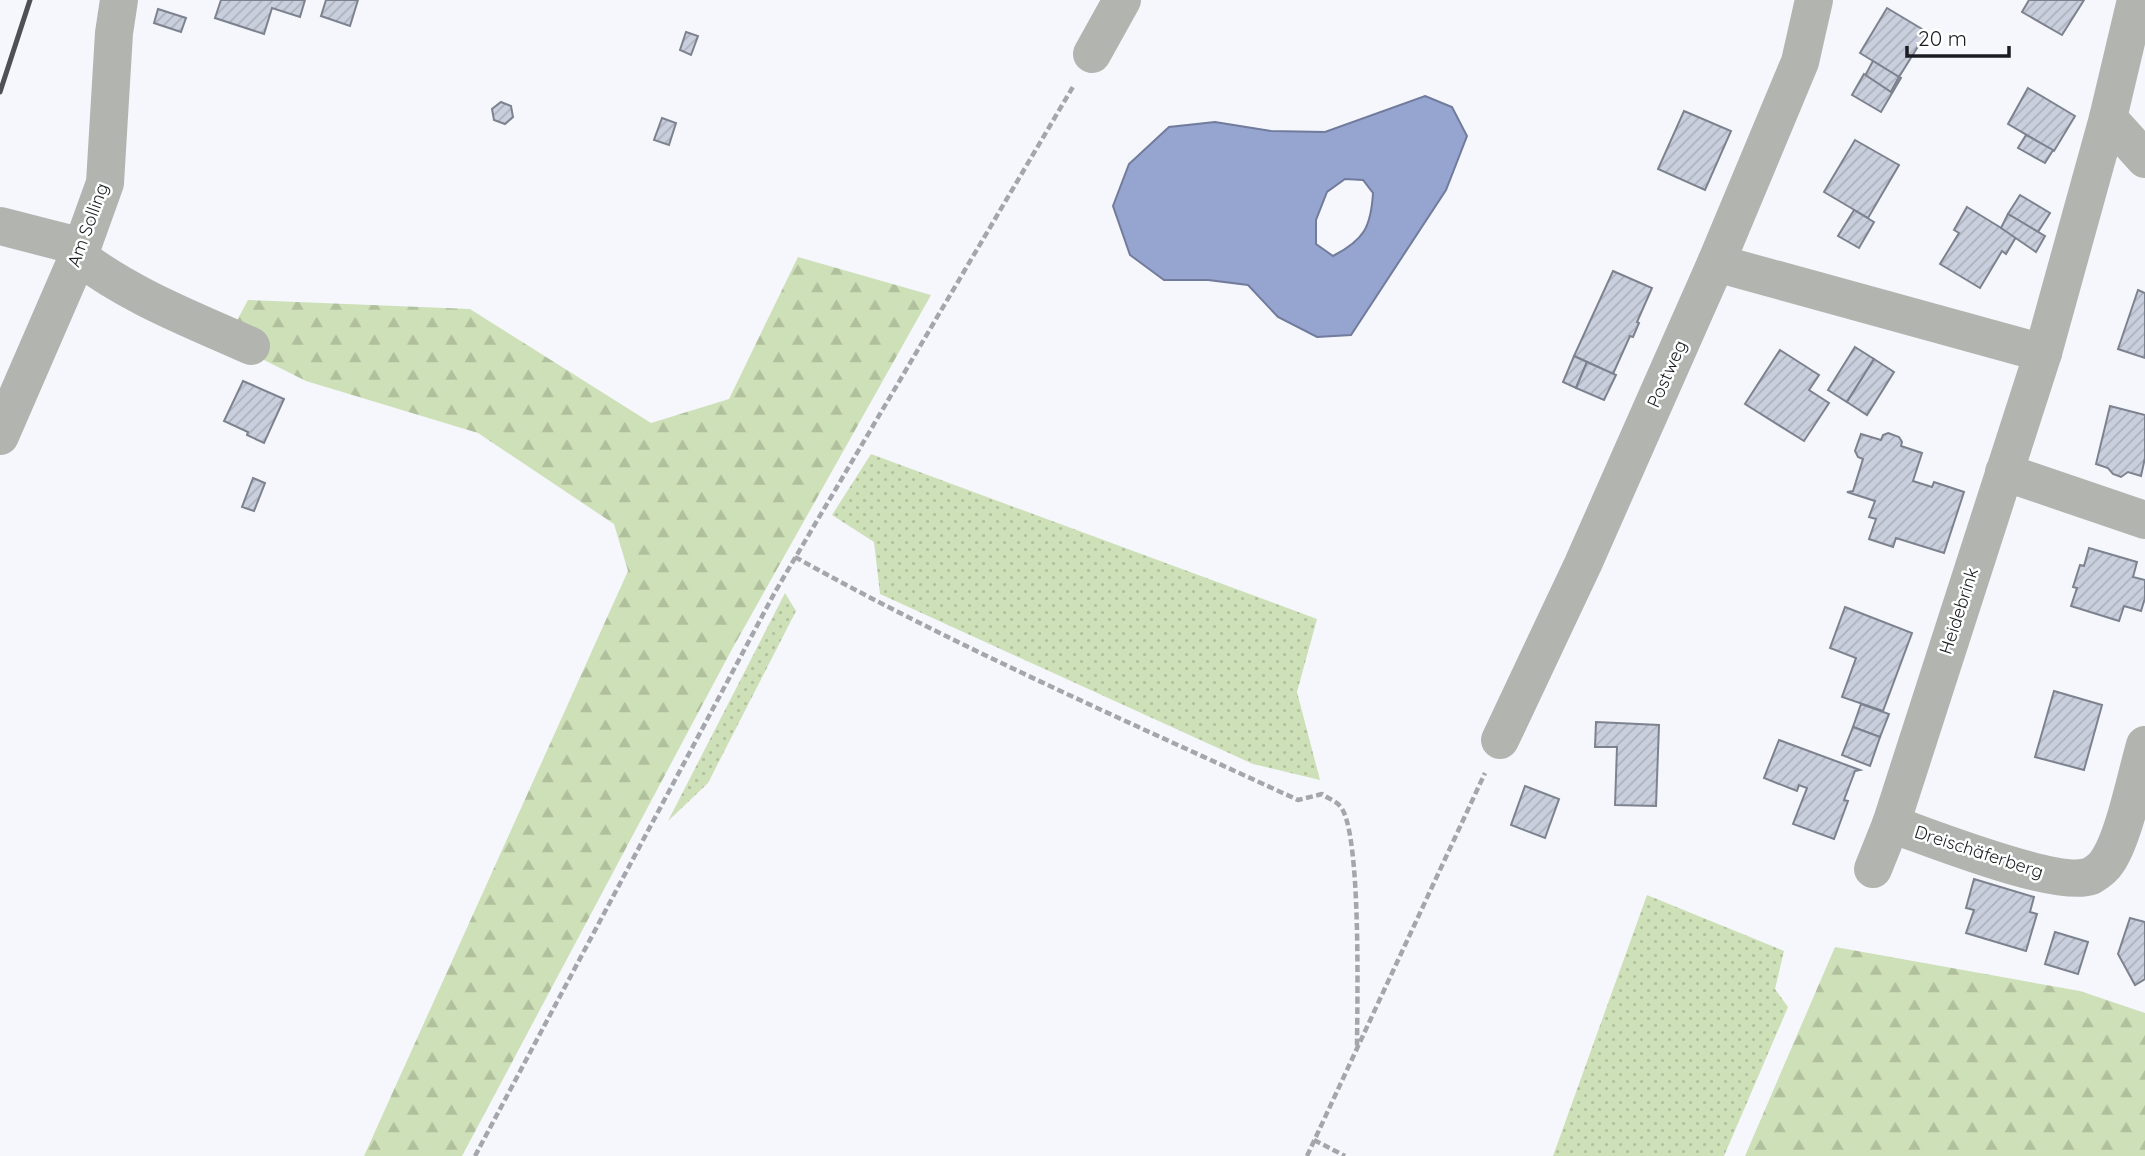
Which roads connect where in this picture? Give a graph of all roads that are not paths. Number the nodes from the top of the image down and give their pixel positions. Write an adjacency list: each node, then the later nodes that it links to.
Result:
1 (118, 0): 9 (street, Am Solling)
2 (1122, 0): 5 (street)
3 (1814, 0): 10 (street, Postweg)
4 (2136, 0): 6 (street, Heidebrink)
5 (1092, 54)
6 (2108, 118): 7 (street); 12 (street, Heidebrink)
7 (2145, 159)
8 (0, 226): 9 (street)
9 (80, 252): 11 (street); 13 (street, Am Solling)
10 (1716, 263): 12 (street); 16 (street, Postweg)
11 (251, 346)
12 (2043, 353): 14 (street, Heidebrink)
13 (0, 436)
14 (2004, 472): 15 (street); 18 (street, Heidebrink)
15 (2145, 520)
16 (1500, 740)
17 (2145, 745): 18 (street, Dreischäferberg)
18 (1891, 824): 19 (street, Heidebrink)
19 (1873, 869)

